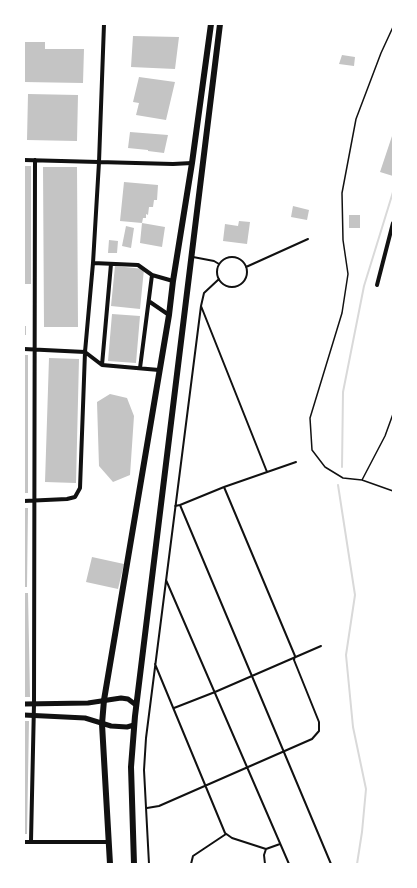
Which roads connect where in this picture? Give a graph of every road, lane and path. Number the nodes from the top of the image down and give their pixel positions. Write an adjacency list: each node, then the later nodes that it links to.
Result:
1 (104, 24): 7 (street)
2 (211, 24): 8 (main road)
3 (220, 24): 11 (main road)
4 (393, 27): 32 (path)
5 (24, 160): 6 (street)
6 (35, 160): 7 (street); 24 (street)
7 (99, 162): 8 (street); 12 (street)
8 (192, 163): 18 (main road)
9 (393, 223): 19 (street)
10 (308, 239): 15 (lane)
11 (192, 256): 14 (lane); 48 (main road)
12 (93, 263): 13 (street); 25 (street)
13 (111, 264): 16 (street); 26 (street)
14 (219, 264): 15 (lane); 17 (lane)
15 (246, 267): 17 (lane)
16 (152, 274): 18 (street); 20 (street)
17 (219, 278): 21 (lane)
18 (173, 281): 22 (main road)
19 (377, 285)
20 (150, 302): 22 (street); 27 (street)
21 (201, 306): 31 (lane); 38 (lane)
22 (169, 315): 28 (main road)
23 (24, 349): 24 (street)
24 (34, 349): 25 (street); 36 (street)
25 (85, 352): 26 (street); 36 (street)
26 (102, 365): 27 (street)
27 (140, 368): 28 (street)
28 (159, 370): 45 (main road)
29 (393, 414): 32 (path)
30 (296, 462): 31 (lane)
31 (267, 472): 33 (lane)
32 (362, 480): 34 (path)
33 (224, 487): 37 (lane); 41 (lane)
34 (393, 491)
35 (24, 501): 36 (street)
36 (34, 501): 47 (street)
37 (180, 505): 38 (lane); 43 (lane)
38 (175, 506): 39 (lane)
39 (166, 579): 42 (lane); 44 (lane)
40 (321, 646): 41 (lane)
41 (294, 658): 43 (lane); 54 (lane)
42 (155, 663): 49 (lane); 57 (lane)
43 (252, 676): 44 (lane); 54 (lane)
44 (214, 692): 49 (lane); 55 (lane)
45 (104, 700): 47 (street); 48 (street); 52 (main road)
46 (24, 704): 47 (street)
47 (34, 704): 51 (street)
48 (136, 705): 53 (main road)
49 (174, 708): 56 (lane)
50 (24, 714): 51 (street)
51 (33, 714): 52 (street); 59 (street)
52 (102, 724): 53 (street); 61 (main road)
53 (134, 725): 65 (main road)
54 (284, 751): 55 (lane); 70 (lane)
55 (247, 767): 56 (lane); 62 (lane)
56 (205, 786): 57 (lane); 58 (lane)
57 (147, 808): 66 (lane)
58 (226, 834): 63 (lane); 67 (lane)
59 (32, 841): 60 (street); 61 (street)
60 (24, 842)
61 (109, 842): 64 (main road)
62 (280, 844): 63 (lane); 69 (lane)
63 (266, 849): 68 (lane)
64 (110, 864)
65 (134, 864)
66 (149, 864)
67 (191, 864)
68 (265, 864)
69 (289, 864)
70 (331, 864)

